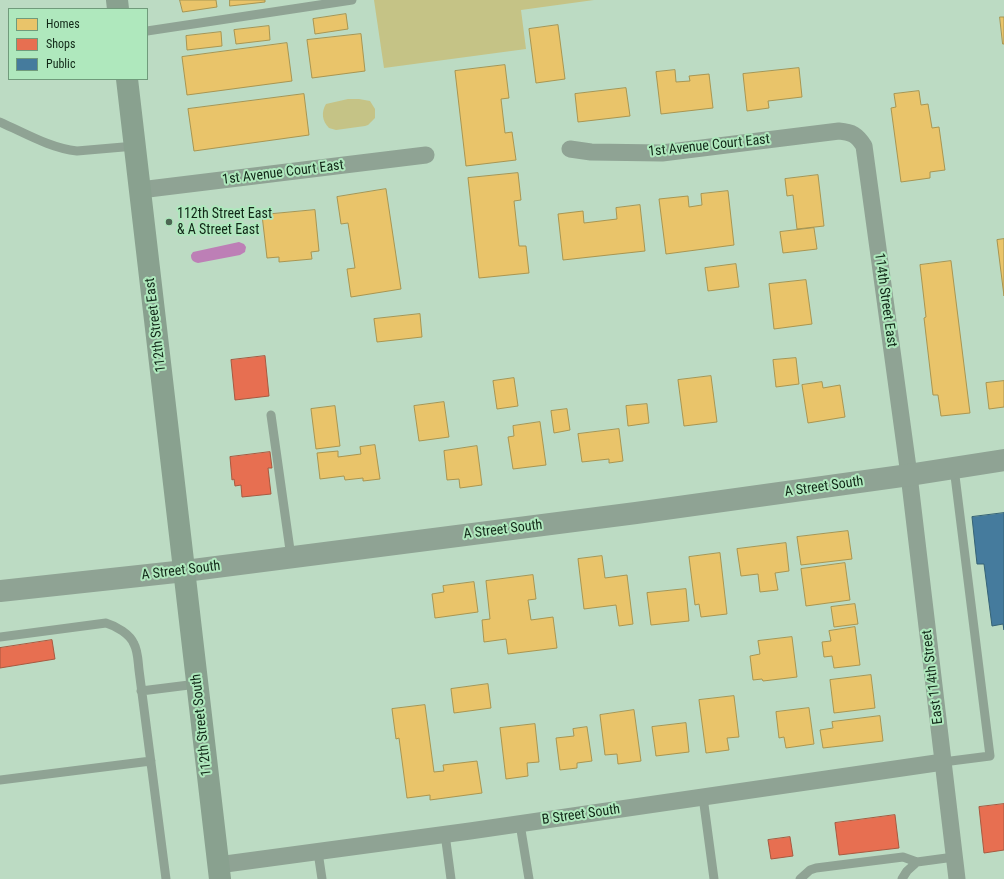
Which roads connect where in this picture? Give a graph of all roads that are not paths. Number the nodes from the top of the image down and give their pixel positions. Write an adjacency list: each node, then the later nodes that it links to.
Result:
1 (352, 0): 2 (lane)
2 (148, 31)
3 (127, 80): 6 (main road, 112th Street East)
4 (0, 122): 6 (lane)
5 (849, 132): 7 (street, 1st Avenue Court East); 13 (street, 114th Street East)
6 (135, 146): 9 (main road, 112th Street East)
7 (570, 150)
8 (426, 156): 9 (street, 1st Avenue Court East)
9 (140, 190): 15 (main road, 112th Street East)
10 (271, 415): 14 (lane)
11 (1004, 460): 12 (street, A Street South)
12 (954, 468): 13 (street, A Street South); 21 (lane)
13 (909, 475): 14 (street, A Street South); 21 (street, East 114th Street)
14 (291, 557): 15 (street, A Street South)
15 (185, 571): 16 (street, A Street South); 18 (main road, 112th Street South)
16 (0, 591)
17 (0, 637): 19 (lane)
18 (198, 684): 19 (lane); 29 (main road, 112th Street South)
19 (141, 691): 20 (lane)
20 (151, 761): 22 (lane); 30 (lane)
21 (943, 762): 23 (street, B Street South); 27 (street, East 114th Street)
22 (0, 780)
23 (703, 797): 24 (street, B Street South); 34 (lane)
24 (520, 824): 25 (street, B Street South); 33 (lane)
25 (445, 834): 26 (street, B Street South); 32 (lane)
26 (318, 852): 29 (street, B Street South); 31 (lane)
27 (954, 857): 28 (lane); 37 (street, East 114th Street)
28 (917, 862): 35 (lane); 36 (lane)
29 (219, 872)
30 (166, 879)
31 (322, 879)
32 (451, 879)
33 (529, 879)
34 (714, 879)
35 (800, 879)
36 (902, 879)
37 (956, 879)

